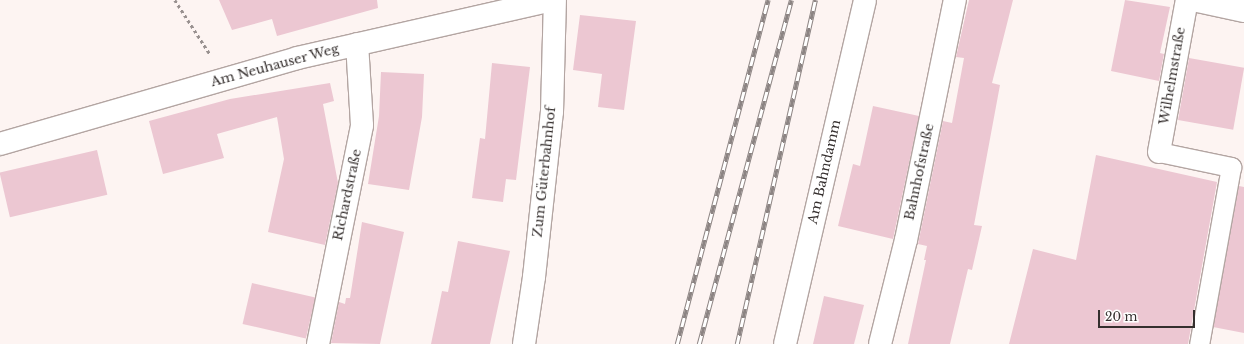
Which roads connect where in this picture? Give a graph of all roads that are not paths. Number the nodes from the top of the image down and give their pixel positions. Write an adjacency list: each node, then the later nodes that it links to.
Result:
1 (552, 0): 8 (street, Am Neuhauser Weg)
2 (555, 0): 12 (street, Zum Güterbahnhof)
3 (865, 0): 13 (street, Am Bahndamm)
4 (955, 0): 14 (street, Bahnhofstraße)
5 (1187, 0): 10 (street, Wilhelmstraße)
6 (1193, 0): 7 (street)
7 (1244, 11)
8 (357, 44): 9 (street, Am Neuhauser Weg); 11 (street, Richardstraße)
9 (0, 144)
10 (1159, 152): 15 (lane)
11 (318, 344)
12 (524, 344)
13 (785, 344)
14 (880, 344)
15 (1199, 344)

